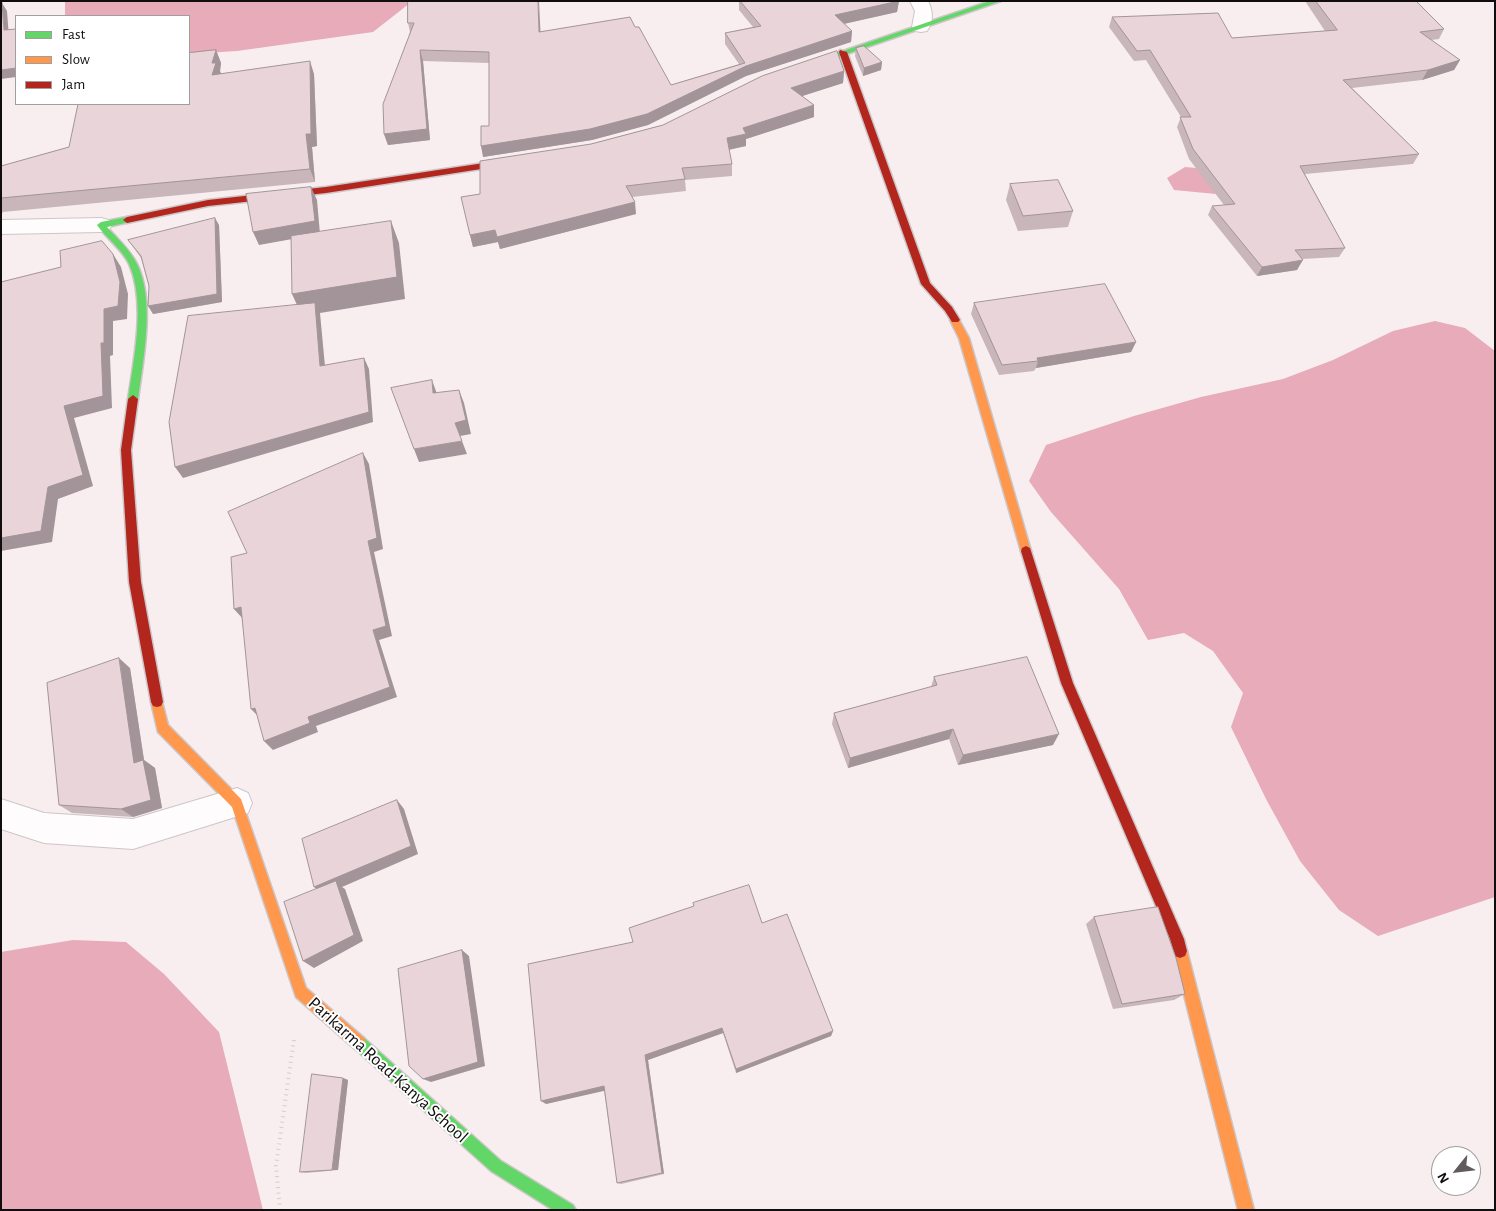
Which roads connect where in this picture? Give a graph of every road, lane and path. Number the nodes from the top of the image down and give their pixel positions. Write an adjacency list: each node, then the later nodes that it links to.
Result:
1 (919, 1): 3 (street)
2 (998, 1): 3 (street)
3 (921, 27): 4 (street)
4 (843, 52): 5 (street); 14 (street)
5 (790, 70)
6 (526, 159): 7 (street)
7 (101, 225): 8 (street); 9 (street)
8 (1, 227)
9 (238, 803): 10 (street); 11 (street, Parikarma Road-Kanya School)
10 (1, 814)
11 (301, 992): 12 (path); 13 (street, Parikarma Road-Kanya School)
12 (280, 1210)
13 (568, 1210)
14 (1246, 1210)

